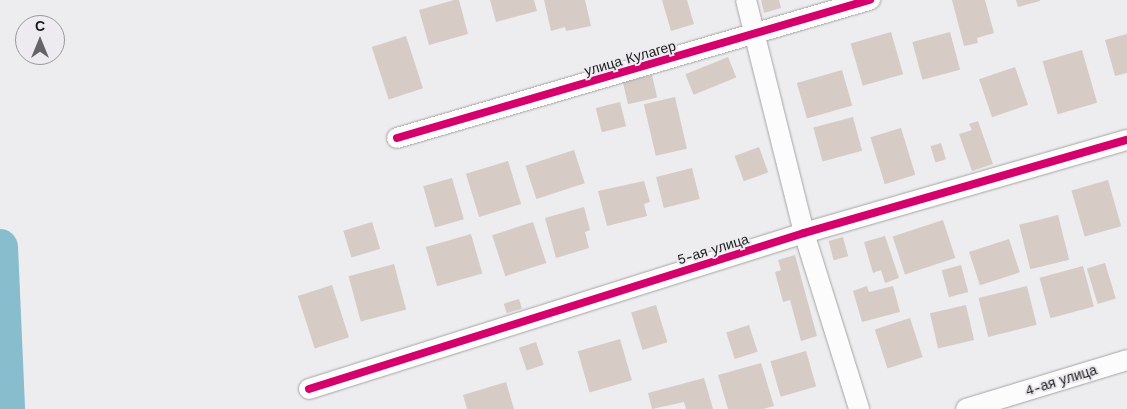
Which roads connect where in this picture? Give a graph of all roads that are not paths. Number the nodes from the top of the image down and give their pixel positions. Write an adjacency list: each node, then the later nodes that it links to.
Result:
1 (746, 0): 3 (street)
2 (870, 0): 3 (street, улица Кулагер)
3 (756, 34): 4 (street, улица Кулагер); 6 (street)
4 (397, 138)
5 (1127, 140): 6 (street, 5-ая улица)
6 (804, 233): 8 (street, 5-ая улица); 9 (street)
7 (1127, 360): 10 (street, 4-ая улица)
8 (309, 389)
9 (859, 409)
10 (966, 409)

